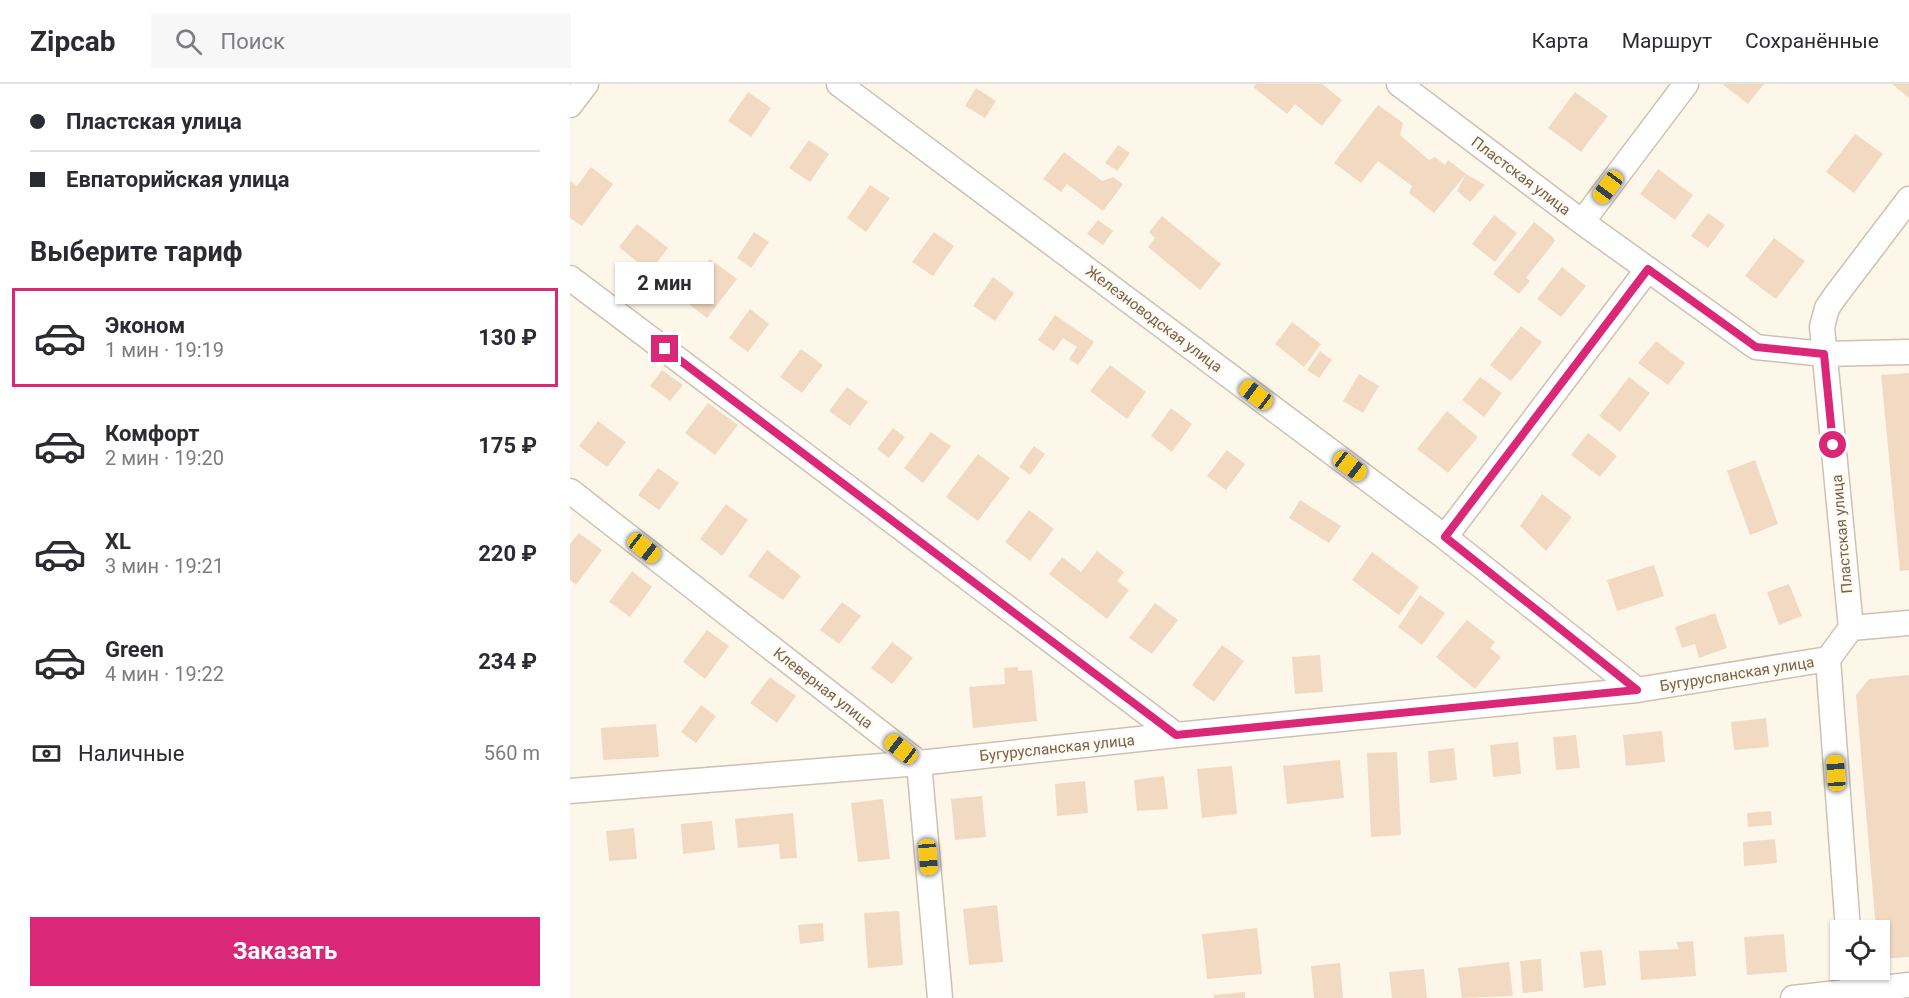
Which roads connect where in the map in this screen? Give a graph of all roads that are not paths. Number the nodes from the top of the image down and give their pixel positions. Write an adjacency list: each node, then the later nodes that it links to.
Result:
1 (586, 84): 5 (street)
2 (839, 84): 13 (street, Железноводская улица)
3 (1399, 84): 7 (street, Пластская улица)
4 (1686, 84): 7 (street)
5 (570, 105)
6 (1909, 199): 11 (street)
7 (1582, 222): 8 (street, Пластская улица)
8 (1648, 269): 11 (street, Пластская улица); 13 (street)
9 (570, 278): 18 (street)
10 (1909, 352): 11 (street)
11 (1824, 354): 15 (street, Пластская улица)
12 (570, 491): 19 (street, Клеверная улица)
13 (1445, 537): 17 (street, Железноводская улица)
14 (1909, 622): 15 (street)
15 (1851, 628): 16 (street)
16 (1828, 659): 17 (street, Бугурусланская улица); 21 (street)
17 (1637, 690): 18 (street, Бугурусланская улица)
18 (1176, 735): 19 (street, Бугурусланская улица)
19 (919, 763): 20 (street, Бугурусланская улица); 24 (street)
20 (570, 790)
21 (1847, 920)
22 (1909, 985): 23 (street)
23 (1852, 986): 25 (street)
24 (940, 998)
25 (1793, 998)

